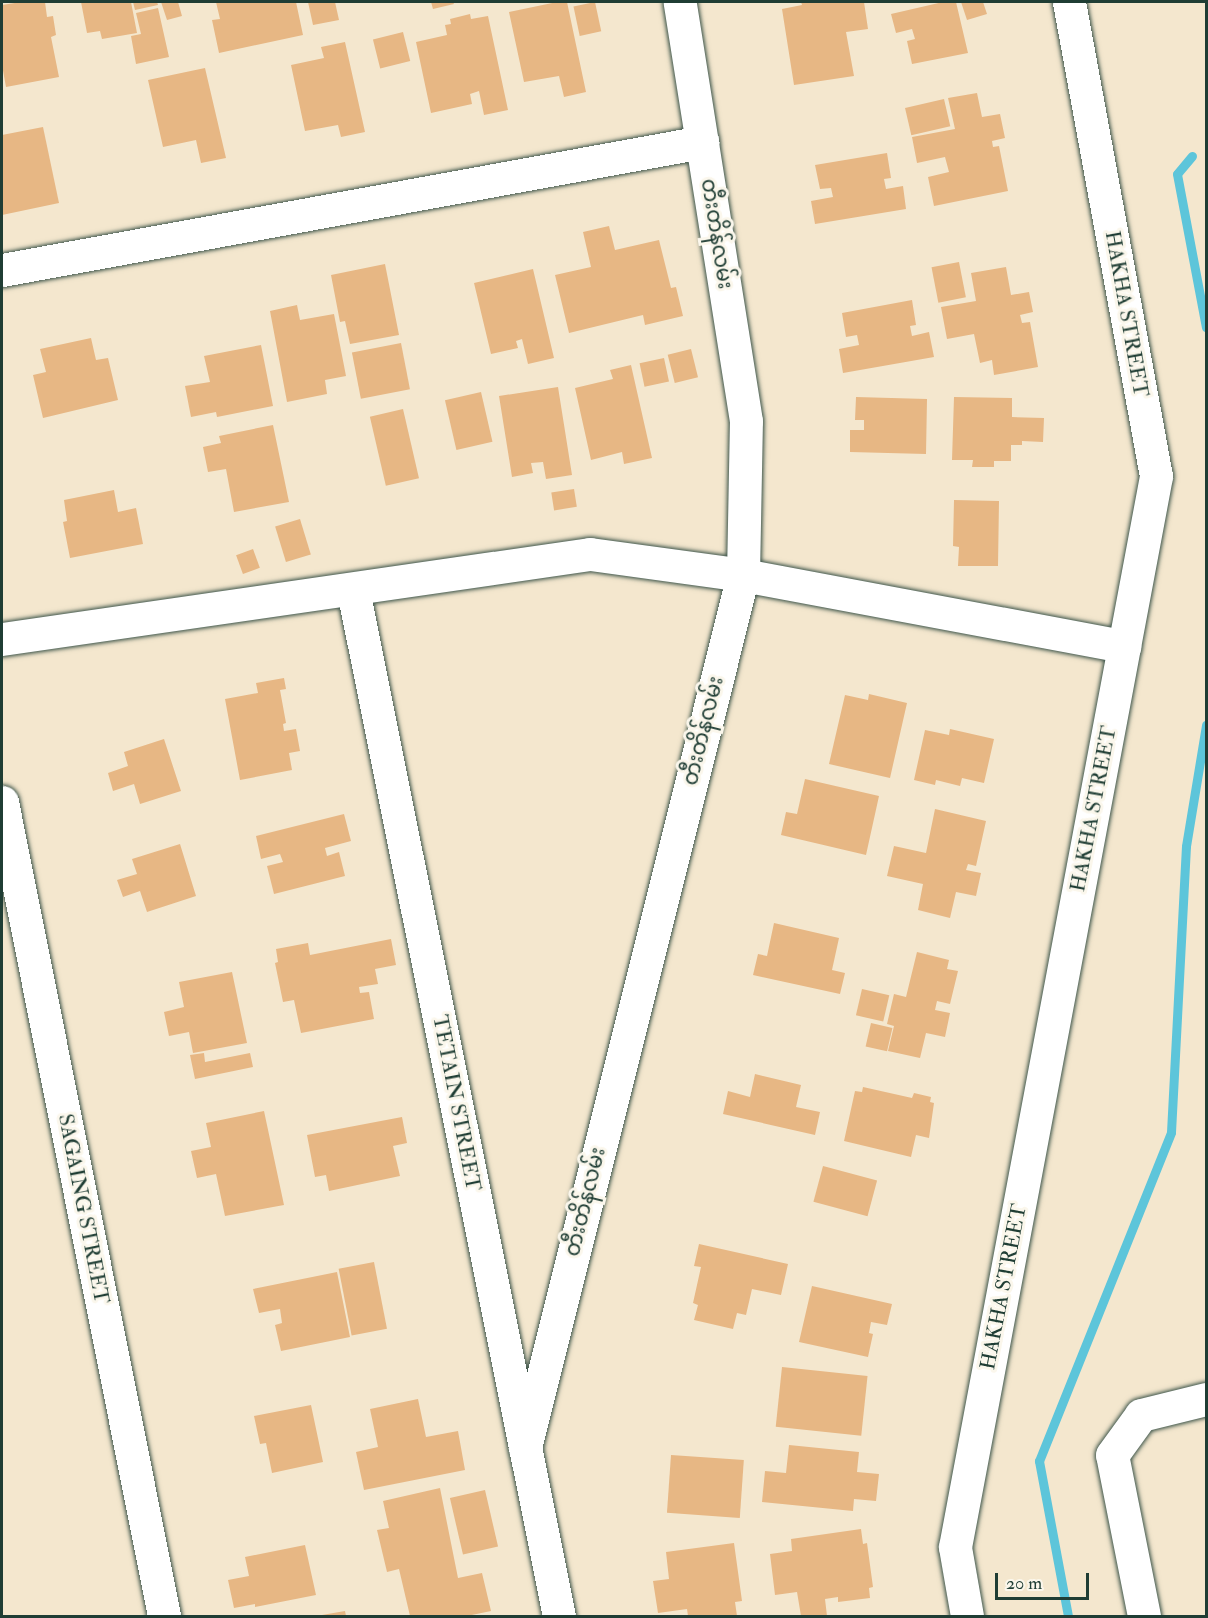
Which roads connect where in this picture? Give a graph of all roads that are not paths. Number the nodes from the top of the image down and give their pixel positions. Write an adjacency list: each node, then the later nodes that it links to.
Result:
1 (680, 2): 3 (street, တီးတိန်လမ်း)
2 (1069, 2): 8 (street, HAKHA STREET)
3 (702, 142): 4 (street); 5 (street, တီးတိန်လမ်း)
4 (2, 270)
5 (743, 575): 6 (street); 8 (street); 11 (street, တီးတိန်လမ်း)
6 (353, 590): 7 (street); 11 (street, TETAIN STREET)
7 (2, 639)
8 (1124, 646): 14 (street, HAKHA STREET)
9 (2, 802): 12 (street, SAGAING STREET)
10 (1206, 1399): 15 (street)
11 (525, 1448): 13 (street, TETAIN STREET)
12 (164, 1617)
13 (559, 1617)
14 (967, 1617)
15 (1144, 1617)

